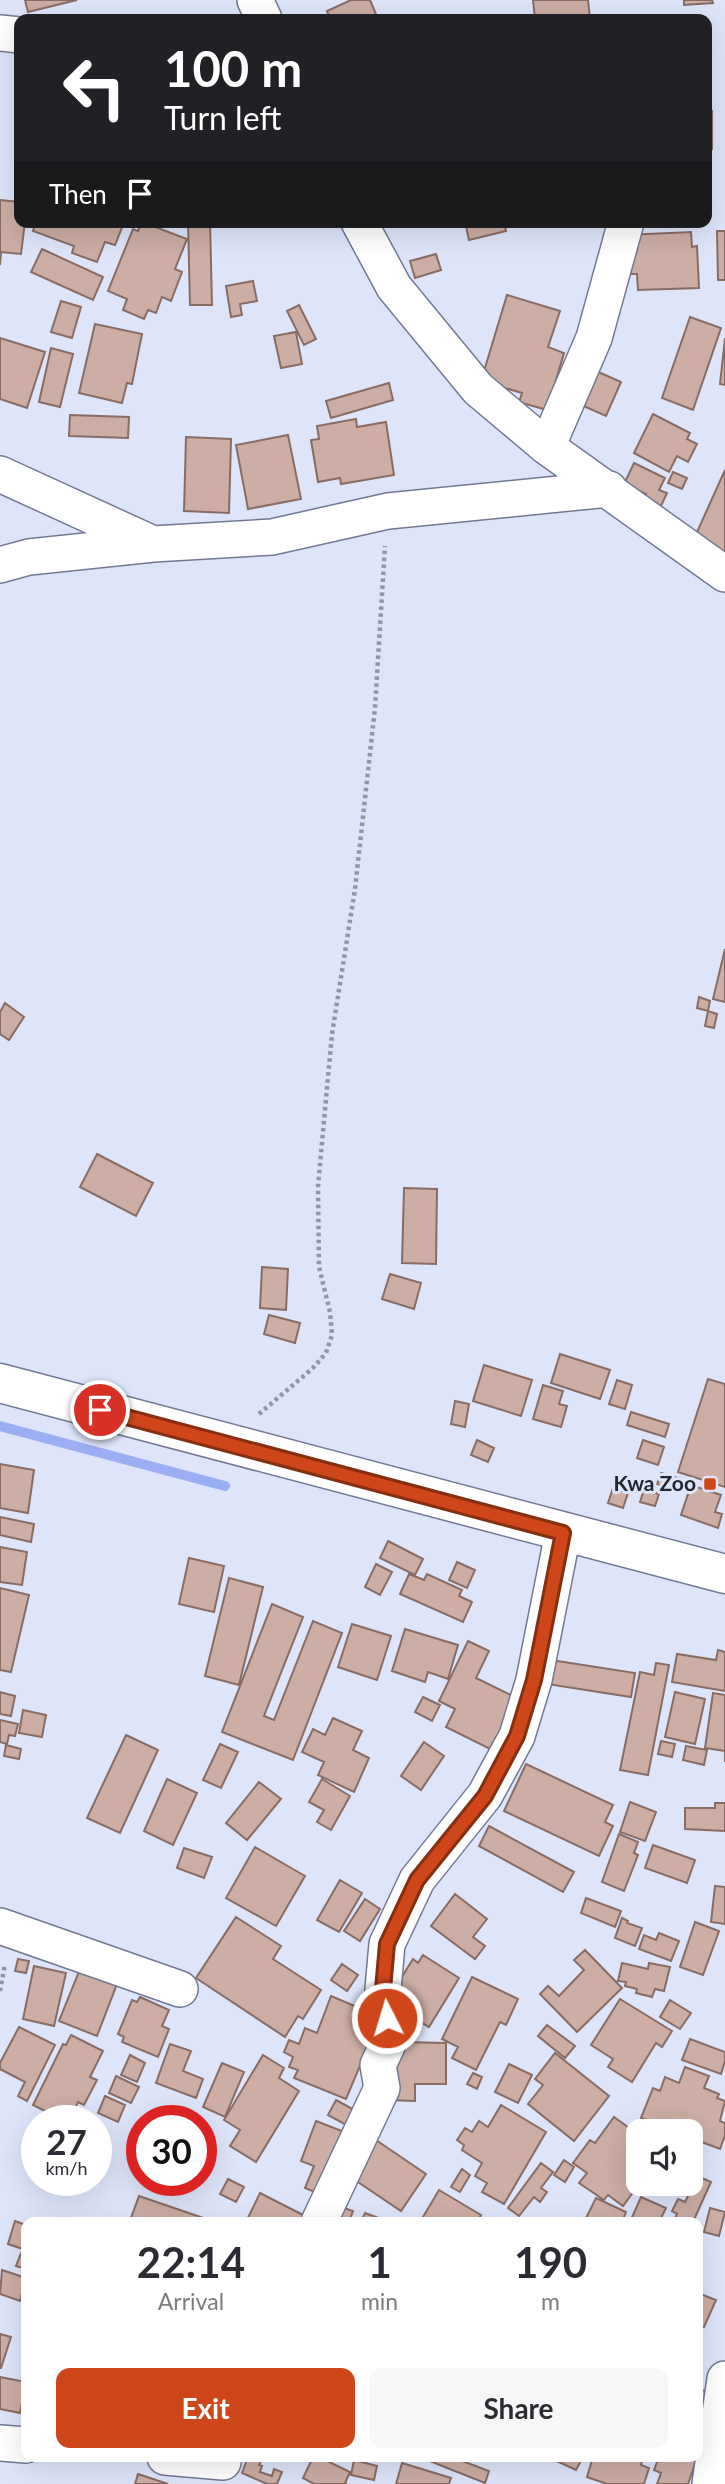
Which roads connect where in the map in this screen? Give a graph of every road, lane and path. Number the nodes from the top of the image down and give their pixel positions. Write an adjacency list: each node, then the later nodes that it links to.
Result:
1 (362, 228): 3 (street)
2 (624, 228): 3 (street)
3 (547, 447): 5 (street)
4 (0, 474): 7 (street)
5 (610, 489): 6 (street); 9 (street)
6 (388, 511): 7 (street); 11 (path)
7 (153, 544): 8 (street)
8 (0, 565)
9 (725, 574)
10 (0, 1383): 11 (main road)
11 (226, 1442): 12 (main road)
12 (563, 1533): 13 (main road); 16 (street)
13 (725, 1574)
14 (0, 1926): 15 (street)
15 (180, 1989)
16 (321, 2217)
17 (725, 2379): 18 (street)
18 (721, 2430): 23 (street)
19 (0, 2443): 20 (street)
20 (21, 2445)
21 (191, 2462): 22 (street)
22 (222, 2468)
23 (710, 2484)

